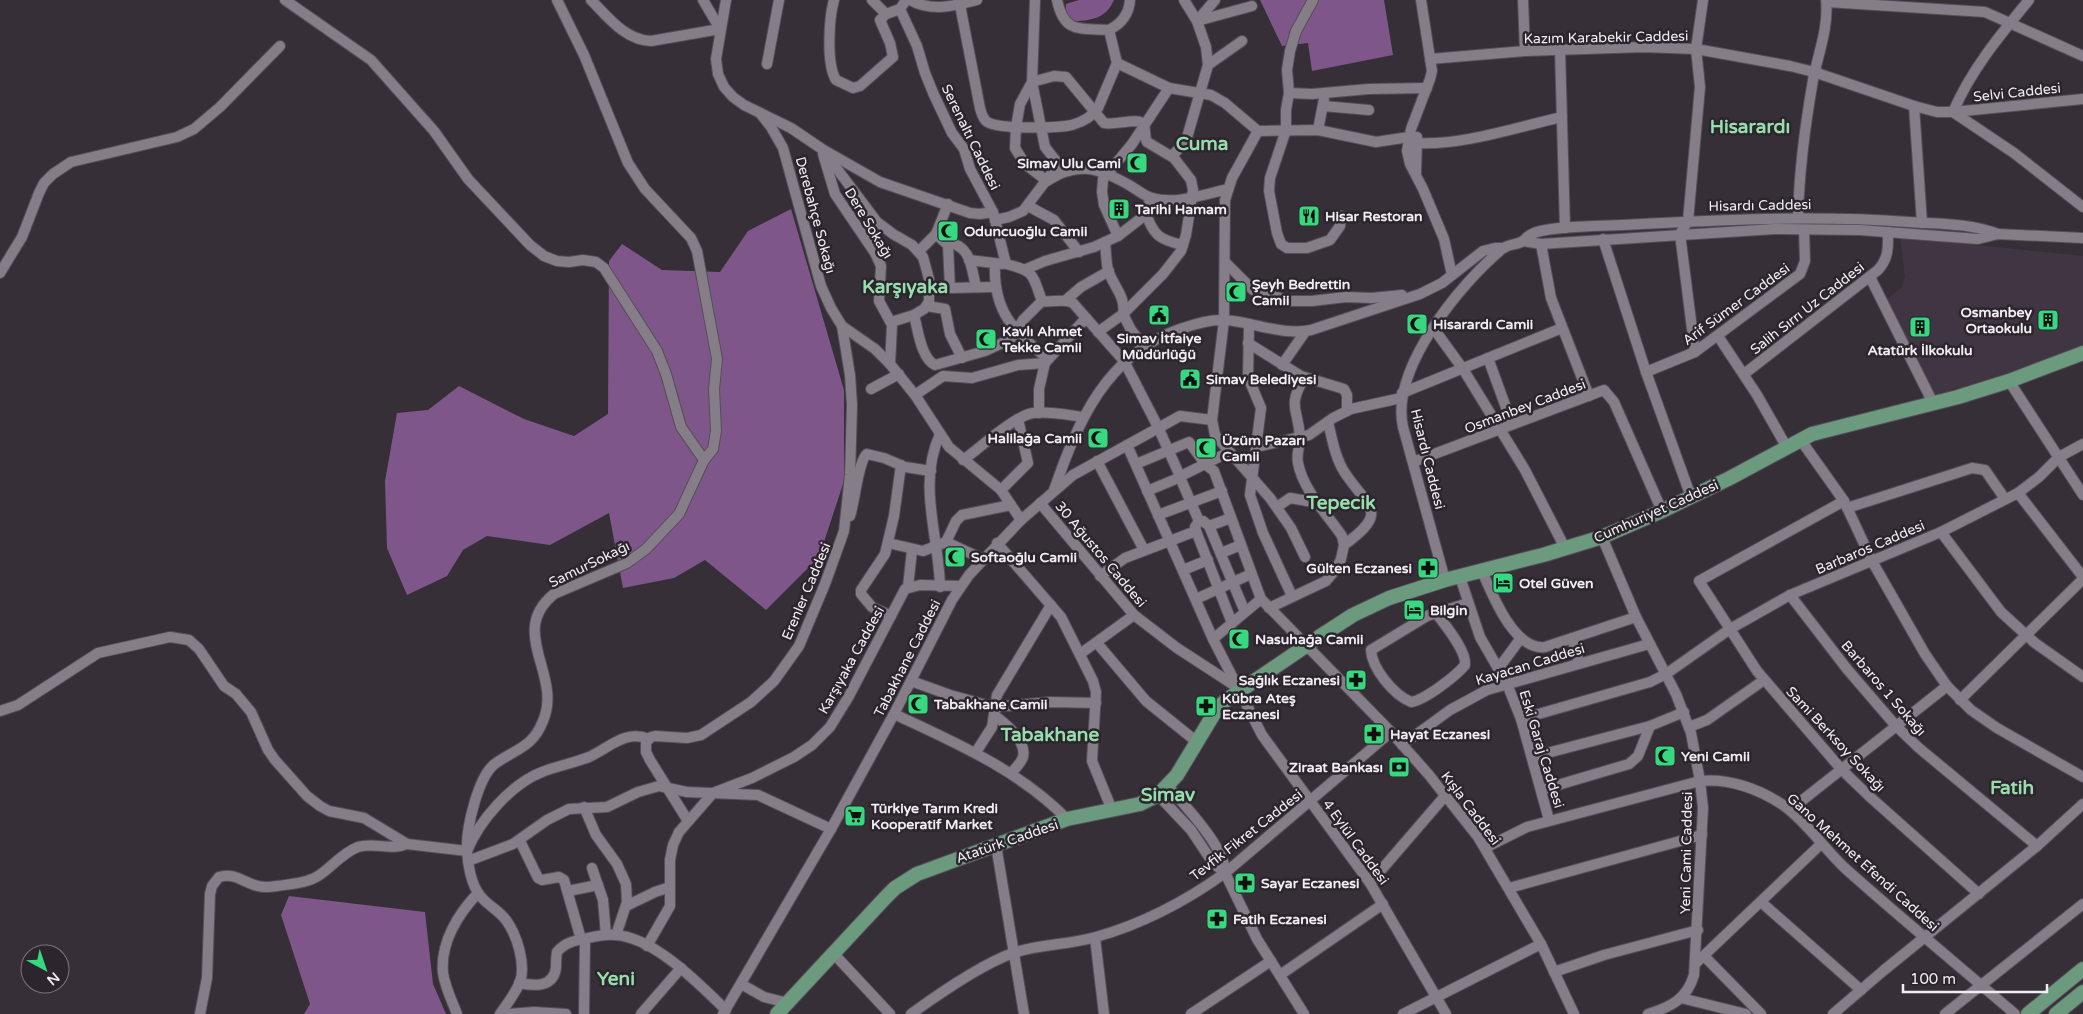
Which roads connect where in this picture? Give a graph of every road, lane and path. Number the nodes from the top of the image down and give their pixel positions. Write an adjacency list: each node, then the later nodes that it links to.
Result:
1 (285, 0): 167 (street)
2 (557, 0): 167 (street, SamurSokağı)
3 (591, 0): 28 (street)
4 (703, 0): 28 (street)
5 (726, 0): 28 (street)
6 (779, 0): 38 (street)
7 (834, 0): 25 (street)
8 (872, 0): 25 (street)
9 (910, 0): 23 (street)
10 (977, 0): 23 (street)
11 (1035, 0): 42 (street)
12 (1057, 0): 29 (street)
13 (1130, 0): 29 (street)
14 (1184, 0): 26 (street)
15 (1215, 0): 26 (street)
16 (1313, 0): 46 (street)
17 (1421, 0): 36 (street)
18 (1523, 0): 34 (street)
19 (1703, 0): 32 (street)
20 (2029, 0): 27 (street)
21 (1826, 1): 27 (street); 41 (street)
22 (903, 4): 25 (street); 74 (street, Serenaltı Caddesi)
23 (960, 4): 57 (street)
24 (1252, 6): 26 (street)
25 (886, 14)
26 (1197, 21): 39 (street)
27 (2010, 22): 35 (street); 52 (street)
28 (720, 29): 53 (street)
29 (1109, 30): 37 (street)
30 (1242, 41): 39 (street)
31 (280, 46): 101 (street)
32 (1696, 49): 33 (street, Kazım Karabekir Caddesi); 41 (street, Kazım Karabekir Caddesi); 77 (street)
33 (1560, 50): 34 (street, Kazım Karabekir Caddesi); 55 (street)
34 (1525, 51): 36 (street, Kazım Karabekir Caddesi)
35 (2083, 56)
36 (1430, 59): 40 (street)
37 (1117, 63): 43 (street); 54 (street)
38 (767, 64)
39 (1208, 65): 45 (street)
40 (1432, 71): 44 (street); 62 (street)
41 (1814, 72): 50 (street, Kazım Karabekir Caddesi); 76 (street)
42 (1032, 82): 54 (street); 57 (street); 58 (street)
43 (1169, 88): 45 (street); 56 (street)
44 (1427, 88): 47 (street); 62 (street)
45 (1201, 92): 61 (street); 64 (street)
46 (1289, 92): 47 (street); 59 (street)
47 (1325, 93): 49 (street)
48 (2083, 99): 52 (street, Selvi Caddesi)
49 (1323, 106): 51 (street); 60 (street)
50 (1914, 106): 52 (street, Kazım Karabekir Caddesi); 78 (street)
51 (1369, 110)
52 (1953, 112): 72 (street)
53 (760, 113): 63 (street); 118 (street, Derebahçe Sokağı)
54 (1094, 113): 56 (street); 58 (street)
55 (1562, 117): 62 (street); 79 (street)
56 (1144, 125): 64 (street); 65 (street)
57 (1016, 126): 58 (street); 66 (street)
58 (1041, 126): 66 (street)
59 (1286, 130): 60 (street); 61 (street); 75 (street)
60 (1318, 130): 62 (street)
61 (1258, 131): 67 (street)
62 (1412, 140): 102 (street)
63 (822, 149): 70 (street); 94 (street); 116 (street, Dere Sokağı)
64 (1172, 156): 68 (street)
65 (1106, 174): 66 (street); 69 (street); 85 (street)
66 (1047, 181): 71 (street)
67 (1228, 189): 68 (street); 97 (street)
68 (1191, 197): 69 (street); 92 (street)
69 (1152, 198): 73 (street)
70 (948, 204): 74 (street); 82 (street)
71 (1028, 206): 74 (street); 95 (street)
72 (2083, 207)
73 (1145, 211): 85 (street); 92 (street)
74 (994, 216): 98 (street, Serenaltı Caddesi)
75 (1341, 216)
76 (1798, 218): 77 (street, Hisardı Caddesi); 78 (street, Hisardı Caddesi)
77 (1688, 222): 79 (street, Hisardı Caddesi); 83 (street)
78 (1922, 223): 84 (street, Hisardı Caddesi)
79 (1565, 228): 88 (street, Hisardı Caddesi)
80 (1804, 230): 81 (street, Hisardı Caddesi); 83 (street, Hisardı Caddesi); 124 (street, Arif Sümer Caddesi)
81 (1888, 232): 84 (street, Hisardı Caddesi); 103 (street, Salih Sırrı Uz Caddesi)
82 (936, 234): 89 (street); 94 (street)
83 (1680, 234): 87 (street, Hisardı Caddesi); 127 (street)
84 (1998, 234): 86 (street, Hisardı Caddesi)
85 (1118, 236): 90 (street)
86 (2083, 238)
87 (1603, 239): 91 (street, Hisardı Caddesi); 137 (street)
88 (1523, 241): 91 (street, Hisardı Caddesi); 93 (street, Hisardı Caddesi)
89 (946, 242): 96 (street); 107 (street)
90 (1105, 242): 95 (street); 100 (street)
91 (1541, 244): 119 (street)
92 (1183, 245): 112 (street)
93 (1504, 248): 102 (street); 120 (street, Hisardı Caddesi)
94 (919, 251): 104 (street)
95 (1079, 252): 99 (street)
96 (969, 260): 98 (street); 105 (street)
97 (1226, 262): 108 (street); 115 (street)
98 (1001, 264): 99 (street); 106 (street, Serenaltı Caddesi)
99 (1026, 269): 110 (street)
100 (1109, 271): 109 (street); 112 (street)
101 (0, 273)
102 (1452, 275): 108 (street)
103 (1870, 277): 139 (street, Salih Sırrı Uz Caddesi); 147 (street)
104 (930, 287): 107 (street); 111 (street)
105 (976, 287): 106 (street); 107 (street)
106 (995, 287): 121 (street, Serenaltı Caddesi)
107 (950, 288)
108 (1420, 294): 123 (street)
109 (1066, 300): 110 (street); 114 (street)
110 (1042, 301): 121 (street)
111 (927, 306): 113 (street); 129 (street)
112 (1123, 314): 122 (street); 126 (street)
113 (914, 315): 116 (street); 135 (street)
114 (1086, 318): 122 (street); 131 (street)
115 (1224, 320): 117 (street); 126 (street); 152 (street)
116 (891, 322): 133 (street, Dere Sokağı)
117 (1248, 324): 123 (street); 125 (street)
118 (842, 326): 133 (street); 197 (street, Erenler Caddesi)
119 (1562, 328): 130 (street); 146 (street)
120 (1434, 329): 136 (street); 145 (street, Hisardı Caddesi)
121 (1016, 332): 129 (street); 131 (street, Serenaltı Caddesi)
122 (1098, 332): 132 (street)
123 (1305, 332): 134 (street)
124 (1718, 336): 127 (street, Arif Sümer Caddesi); 139 (street)
125 (1248, 342): 134 (street); 163 (street)
126 (1144, 346): 132 (street)
127 (1695, 352): 137 (street, Arif Sümer Caddesi)
128 (2083, 353): 142 (main road, Cumhuriyet Caddesi)
129 (962, 358): 135 (street)
130 (1488, 358): 136 (street); 154 (street)
131 (1046, 361): 140 (street); 149 (street)
132 (1124, 361): 150 (street); 155 (street)
133 (890, 364): 138 (street)
134 (1282, 365): 141 (street)
135 (935, 366): 140 (street)
136 (1463, 369): 145 (street); 156 (street)
137 (1646, 372): 183 (street)
138 (899, 374): 143 (street); 144 (street)
139 (1744, 374): 162 (street)
140 (947, 376): 144 (street)
141 (1304, 378): 148 (street); 158 (street)
142 (2009, 381): 147 (main road, Cumhuriyet Caddesi); 166 (street)
143 (871, 389)
144 (915, 395): 157 (street)
145 (1402, 396): 148 (street); 170 (street, Hisardı Caddesi)
146 (1589, 396): 154 (street, Osmanbey Caddesi); 191 (street, Osmanbey Caddesi)
147 (1933, 403): 159 (main road, Cumhuriyet Caddesi)
148 (1347, 411): 153 (street)
149 (1039, 412): 150 (street); 151 (street)
150 (1083, 417): 179 (street)
151 (1018, 419): 168 (street); 177 (street)
152 (1212, 420): 155 (street, Tabakhane Caddesi); 165 (street)
153 (1328, 422): 158 (street); 205 (street)
154 (1512, 424): 156 (street, Osmanbey Caddesi)
155 (1158, 428): 161 (street, Tabakhane Caddesi); 164 (street)
156 (1500, 429): 170 (street, Osmanbey Caddesi); 207 (street)
157 (940, 434): 168 (street); 174 (street)
158 (1300, 437): 163 (street); 185 (street)
159 (1800, 439): 162 (main road, Cumhuriyet Caddesi); 188 (street)
160 (2083, 444): 166 (street, Barbaros Caddesi)
161 (1127, 445): 169 (street, Tabakhane Caddesi); 171 (street, 4 Eylül Caddesi)
162 (1786, 446): 183 (main road, Cumhuriyet Caddesi)
163 (1256, 447): 175 (street)
164 (1168, 450): 171 (street); 173 (street, Kışla Caddesi); 176 (street)
165 (1229, 452): 173 (street); 175 (street)
166 (2059, 457): 181 (street, Barbaros Caddesi); 182 (street)
167 (704, 460): 299 (street, SamurSokağı)
168 (963, 460): 177 (street)
169 (1097, 461): 179 (street, Tabakhane Caddesi); 209 (street)
170 (1413, 462): 221 (street, Hisardı Caddesi)
171 (1136, 464): 178 (street, 4 Eylül Caddesi)
172 (901, 465): 174 (street); 197 (street); 202 (street)
173 (1206, 465): 176 (street); 180 (street, Kışla Caddesi)
174 (930, 472): 206 (street)
175 (1252, 477): 190 (street); 227 (street)
176 (1180, 478): 178 (street); 187 (street)
177 (1000, 490): 189 (street)
178 (1147, 490): 192 (street, 4 Eylül Caddesi)
179 (1053, 491): 186 (street, Tabakhane Caddesi)
180 (1222, 491): 187 (street); 193 (street, Kışla Caddesi)
181 (2018, 493): 184 (street, Barbaros Caddesi); 220 (street)
182 (2083, 495)
183 (1691, 497): 191 (main road, Cumhuriyet Caddesi)
184 (2005, 499): 188 (street); 198 (street, Barbaros Caddesi)
185 (1319, 502): 190 (street); 205 (street)
186 (1040, 503): 194 (street, Tabakhane Caddesi); 218 (street, 30 Ağustos Caddesi)
187 (1191, 503): 192 (street); 195 (street)
188 (1845, 504): 214 (street); 240 (street, Sami Berksoy Sokağı)
189 (1011, 505): 194 (street); 201 (street)
190 (1277, 507): 211 (street)
191 (1662, 511): 199 (main road, Cumhuriyet Caddesi)
192 (1158, 515): 200 (street, 4 Eylül Caddesi)
193 (1231, 518): 196 (street); 204 (street, Kışla Caddesi)
194 (1020, 520): 203 (street, Tabakhane Caddesi)
195 (1197, 526): 196 (street); 200 (street); 213 (street)
196 (1209, 526): 210 (street)
197 (844, 531): 269 (street, Erenler Caddesi)
198 (1942, 532): 214 (street, Barbaros Caddesi); 241 (street)
199 (1602, 537): 207 (main road, Cumhuriyet Caddesi); 238 (street, Yeni Cami Caddesi)
200 (1170, 540): 209 (street); 215 (street, 4 Eylül Caddesi)
201 (946, 542): 206 (street); 212 (street)
202 (888, 543): 208 (street); 237 (street)
203 (997, 543): 212 (street, Tabakhane Caddesi); 232 (street)
204 (1241, 545): 210 (street); 217 (street, Kışla Caddesi)
205 (1344, 545): 227 (street)
206 (935, 546): 208 (street); 225 (street)
207 (1564, 548): 216 (main road, Cumhuriyet Caddesi)
208 (912, 550): 224 (street)
209 (1144, 550): 218 (street)
210 (1221, 553): 222 (street)
211 (1305, 557)
212 (983, 559): 223 (street, Tabakhane Caddesi)
213 (1208, 560): 215 (street); 226 (street)
214 (1872, 561): 228 (street, Barbaros Caddesi); 256 (street)
215 (1183, 570): 230 (street, 4 Eylül Caddesi)
216 (1482, 571): 219 (main road, Cumhuriyet Caddesi); 242 (street)
217 (1251, 574): 222 (street); 229 (street, Kışla Caddesi)
218 (1100, 576): 236 (street, 30 Ağustos Caddesi)
219 (1460, 577): 221 (main road, Cumhuriyet Caddesi); 231 (street, Eski Garaj Caddesi)
220 (2083, 578): 241 (street)
221 (1445, 580): 246 (main road, Cumhuriyet Caddesi)
222 (1233, 582): 226 (street); 234 (street)
223 (961, 586): 225 (street); 254 (street, Tabakhane Caddesi)
224 (908, 587): 225 (street); 237 (street, Karşıyaka Caddesi)
225 (940, 587)
226 (1219, 589): 230 (street); 239 (street)
227 (1292, 596): 233 (street)
228 (1790, 596): 240 (street, Barbaros Caddesi); 266 (street, Barbaros 1 Sokağı)
229 (1261, 599): 233 (street, Kışla Caddesi); 234 (street)
230 (1196, 600): 244 (street, 4 Eylül Caddesi)
231 (1468, 603): 235 (street); 250 (street, Eski Garaj Caddesi)
232 (1052, 605): 248 (street); 261 (street)
233 (1269, 608): 246 (street, Kışla Caddesi)
234 (1245, 612): 239 (street)
235 (1436, 613): 235 (street)
236 (1134, 615): 245 (street); 257 (street, 30 Ağustos Caddesi)
237 (891, 616): 281 (street, Karşıyaka Caddesi)
238 (1636, 617): 243 (street); 247 (street, Yeni Cami Caddesi)
239 (1232, 623): 244 (street)
240 (1730, 629): 251 (street, Barbaros Caddesi); 253 (street, Sami Berksoy Sokağı)
241 (2025, 636): 252 (street); 258 (street)
242 (1521, 638): 243 (street); 250 (street)
243 (1572, 638): 249 (street)
244 (1213, 639): 257 (street, 4 Eylül Caddesi)
245 (1097, 643): 248 (street); 270 (street)
246 (1307, 644): 257 (main road, Cumhuriyet Caddesi); 268 (street, Kışla Caddesi)
247 (1649, 644): 249 (street, Kayacan Caddesi); 251 (street, Yeni Cami Caddesi)
248 (1080, 654): 259 (street)
249 (1579, 663): 255 (street, Kayacan Caddesi)
250 (1498, 668): 255 (street, Eski Garaj Caddesi)
251 (1666, 674): 262 (street, Yeni Cami Caddesi); 264 (street, Barbaros Caddesi)
252 (2083, 677)
253 (1764, 680): 267 (street); 274 (street, Sami Berksoy Sokağı)
254 (911, 681): 261 (street); 263 (street, Tabakhane Caddesi)
255 (1507, 684): 264 (street, Eski Garaj Caddesi); 271 (street, Kayacan Caddesi)
256 (1947, 686): 258 (street); 266 (street)
257 (1240, 690): 270 (main road); 283 (street, 4 Eylül Caddesi)
258 (1960, 700): 276 (street)
259 (1096, 704): 261 (street); 286 (street)
260 (0, 711): 294 (street)
261 (994, 711): 272 (street); 275 (street)
262 (1684, 712): 265 (street); 267 (street, Yeni Cami Caddesi)
263 (894, 714): 272 (street); 291 (street, Tabakhane Caddesi)
264 (1521, 719): 273 (street, Eski Garaj Caddesi)
265 (1650, 726): 273 (street); 279 (street)
266 (1896, 726): 274 (street); 297 (street, Barbaros 1 Sokağı)
267 (1689, 727): 277 (street, Yeni Cami Caddesi)
268 (1391, 732): 271 (street, Kışla Caddesi); 283 (street, Tevfik Fikret Caddesi)
269 (649, 739): 278 (street); 299 (street, Erenler Caddesi)
270 (1197, 742): 280 (main road)
271 (1402, 745): 282 (street, Kışla Caddesi)
272 (976, 752): 275 (street)
273 (1532, 757): 279 (street, Eski Garaj Caddesi)
274 (1842, 770): 287 (street); 308 (street, Sami Berksoy Sokağı)
275 (1011, 774): 288 (street)
276 (2083, 777)
277 (1700, 781): 287 (street, Gano Mehmet Efendi Caddesi); 289 (street, Gano Mehmet Efendi Caddesi); 292 (street, Yeni Cami Caddesi)
278 (668, 787): 281 (street); 285 (street); 290 (street)
279 (1541, 790): 289 (street, Eski Garaj Caddesi)
280 (1163, 791): 286 (main road, Atatürk Caddesi); 301 (street)
281 (713, 793): 290 (street); 291 (street)
282 (1445, 796): 298 (street, Kışla Caddesi); 302 (street)
283 (1310, 802): 301 (street, Tevfik Fikret Caddesi); 302 (street, 4 Eylül Caddesi)
284 (2083, 804): 297 (street)
285 (584, 807): 293 (street); 312 (street)
286 (1112, 810): 288 (main road, Atatürk Caddesi)
287 (1790, 810): 295 (street, Gano Mehmet Efendi Caddesi)
288 (1067, 820): 296 (main road, Atatürk Caddesi)
289 (1549, 820): 298 (street, Gano Mehmet Efendi Caddesi)
290 (688, 821): 304 (street)
291 (831, 829): 330 (street, Tabakhane Caddesi)
292 (1702, 835): 305 (street); 313 (street, Yeni Cami Caddesi)
293 (520, 841): 299 (street); 306 (street)
294 (407, 844): 299 (street); 338 (street)
295 (1821, 844): 309 (street); 315 (street, Gano Mehmet Efendi Caddesi)
296 (996, 845): 320 (street); 321 (main road, Atatürk Caddesi)
297 (2037, 846): 308 (street)
298 (1485, 848): 305 (street, Kışla Caddesi)
299 (467, 856): 307 (street, SamurSokağı)
300 (592, 868): 303 (street)
301 (1225, 873): 316 (street, Tevfik Fikret Caddesi); 323 (street)
302 (1370, 883): 310 (street, 4 Eylül Caddesi)
303 (598, 885): 306 (street); 314 (street)
304 (670, 887): 312 (street); 319 (street)
305 (1509, 888): 318 (street, Kışla Caddesi)
306 (568, 891): 317 (street)
307 (478, 892): 329 (street, SamurSokağı); 339 (street)
308 (1979, 894): 315 (street)
309 (1761, 902): 322 (street); 332 (street)
310 (1383, 904): 328 (street); 334 (street, 4 Eylül Caddesi)
311 (2083, 904): 331 (street)
312 (626, 906): 314 (street)
313 (1698, 930): 324 (street, Yeni Cami Caddesi); 327 (street)
314 (611, 935): 317 (street); 319 (street)
315 (1925, 937): 331 (street, Gano Mehmet Efendi Caddesi); 332 (street)
316 (1095, 938): 320 (street, Tevfik Fikret Caddesi); 349 (street)
317 (583, 939): 329 (street); 343 (street)
318 (1541, 944): 327 (street, Kışla Caddesi); 334 (street)
319 (647, 946): 325 (street)
320 (1014, 953): 347 (street, Tevfik Fikret Caddesi); 348 (street)
321 (834, 954): 336 (main road, Atatürk Caddesi); 346 (street)
322 (1704, 956): 324 (street); 357 (street)
323 (1271, 961): 328 (street); 350 (street)
324 (1696, 963): 335 (street, Yeni Cami Caddesi)
325 (681, 968): 337 (street); 344 (street)
326 (2083, 969): 361 (main road)
327 (1554, 972): 354 (street, Kışla Caddesi)
328 (1280, 975): 351 (street)
329 (519, 984): 340 (street)
330 (741, 984): 336 (street); 337 (street, Tabakhane Caddesi)
331 (1982, 986): 359 (street); 360 (street, Gano Mehmet Efendi Caddesi)
332 (1861, 990): 358 (street)
333 (2083, 992): 362 (main road)
334 (1436, 997): 352 (street); 353 (street, 4 Eylül Caddesi)
335 (1681, 998): 355 (street); 356 (street)
336 (788, 1003): 345 (main road, Atatürk Caddesi)
337 (724, 1012)
338 (200, 1014)
339 (458, 1014)
340 (500, 1014)
341 (508, 1014): 342 (street)
342 (566, 1014)
343 (584, 1014)
344 (641, 1014)
345 (777, 1014)
346 (890, 1014)
347 (911, 1014)
348 (1024, 1014)
349 (1104, 1014)
350 (1191, 1014)
351 (1304, 1014)
352 (1403, 1014)
353 (1446, 1014)
354 (1574, 1014)
355 (1648, 1014)
356 (1746, 1014)
357 (1762, 1014)
358 (1833, 1014)
359 (1945, 1014)
360 (2015, 1014)
361 (2028, 1014)
362 (2056, 1014)

